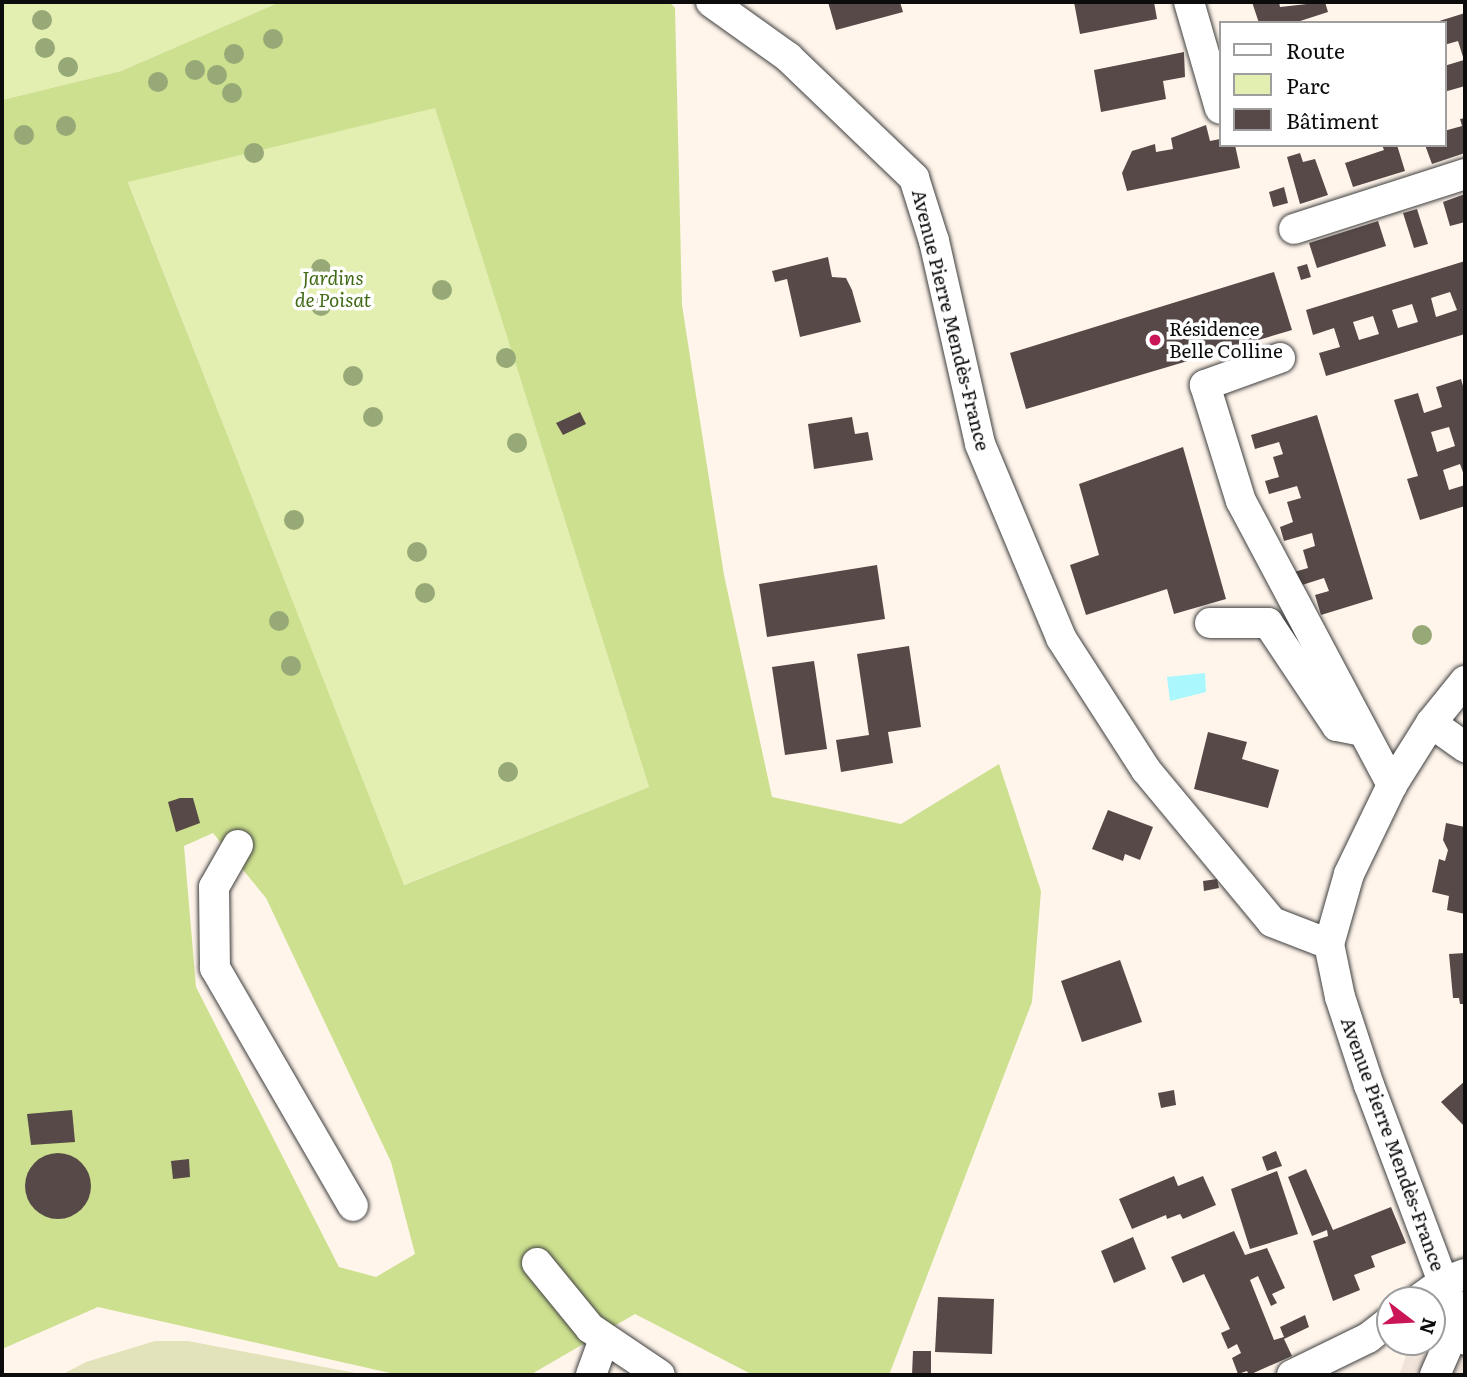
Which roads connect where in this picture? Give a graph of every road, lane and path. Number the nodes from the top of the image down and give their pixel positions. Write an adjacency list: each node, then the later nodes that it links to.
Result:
1 (712, 2): 14 (street, Avenue Pierre Mendès-France)
2 (1189, 2): 3 (street)
3 (1218, 102)
4 (1465, 174): 5 (street)
5 (1294, 229)
6 (1280, 358): 10 (street)
7 (1210, 623): 10 (street)
8 (1465, 681): 9 (street, Avenue Pierre Mendès-France)
9 (1431, 723): 11 (street); 12 (street, Avenue Pierre Mendès-France)
10 (1363, 731): 12 (street)
11 (1465, 747)
12 (1392, 785): 14 (street, Avenue Pierre Mendès-France)
13 (239, 845): 15 (street)
14 (1329, 944): 17 (street, Avenue Pierre Mendès-France)
15 (353, 1206)
16 (537, 1263): 20 (street)
17 (1454, 1278): 18 (street, Avenue Pierre Mendès-France)
18 (1462, 1331): 24 (street)
19 (1376, 1332): 23 (street)
20 (604, 1340): 21 (street); 22 (street)
21 (591, 1375)
22 (660, 1375)
23 (1292, 1375)
24 (1435, 1375)

